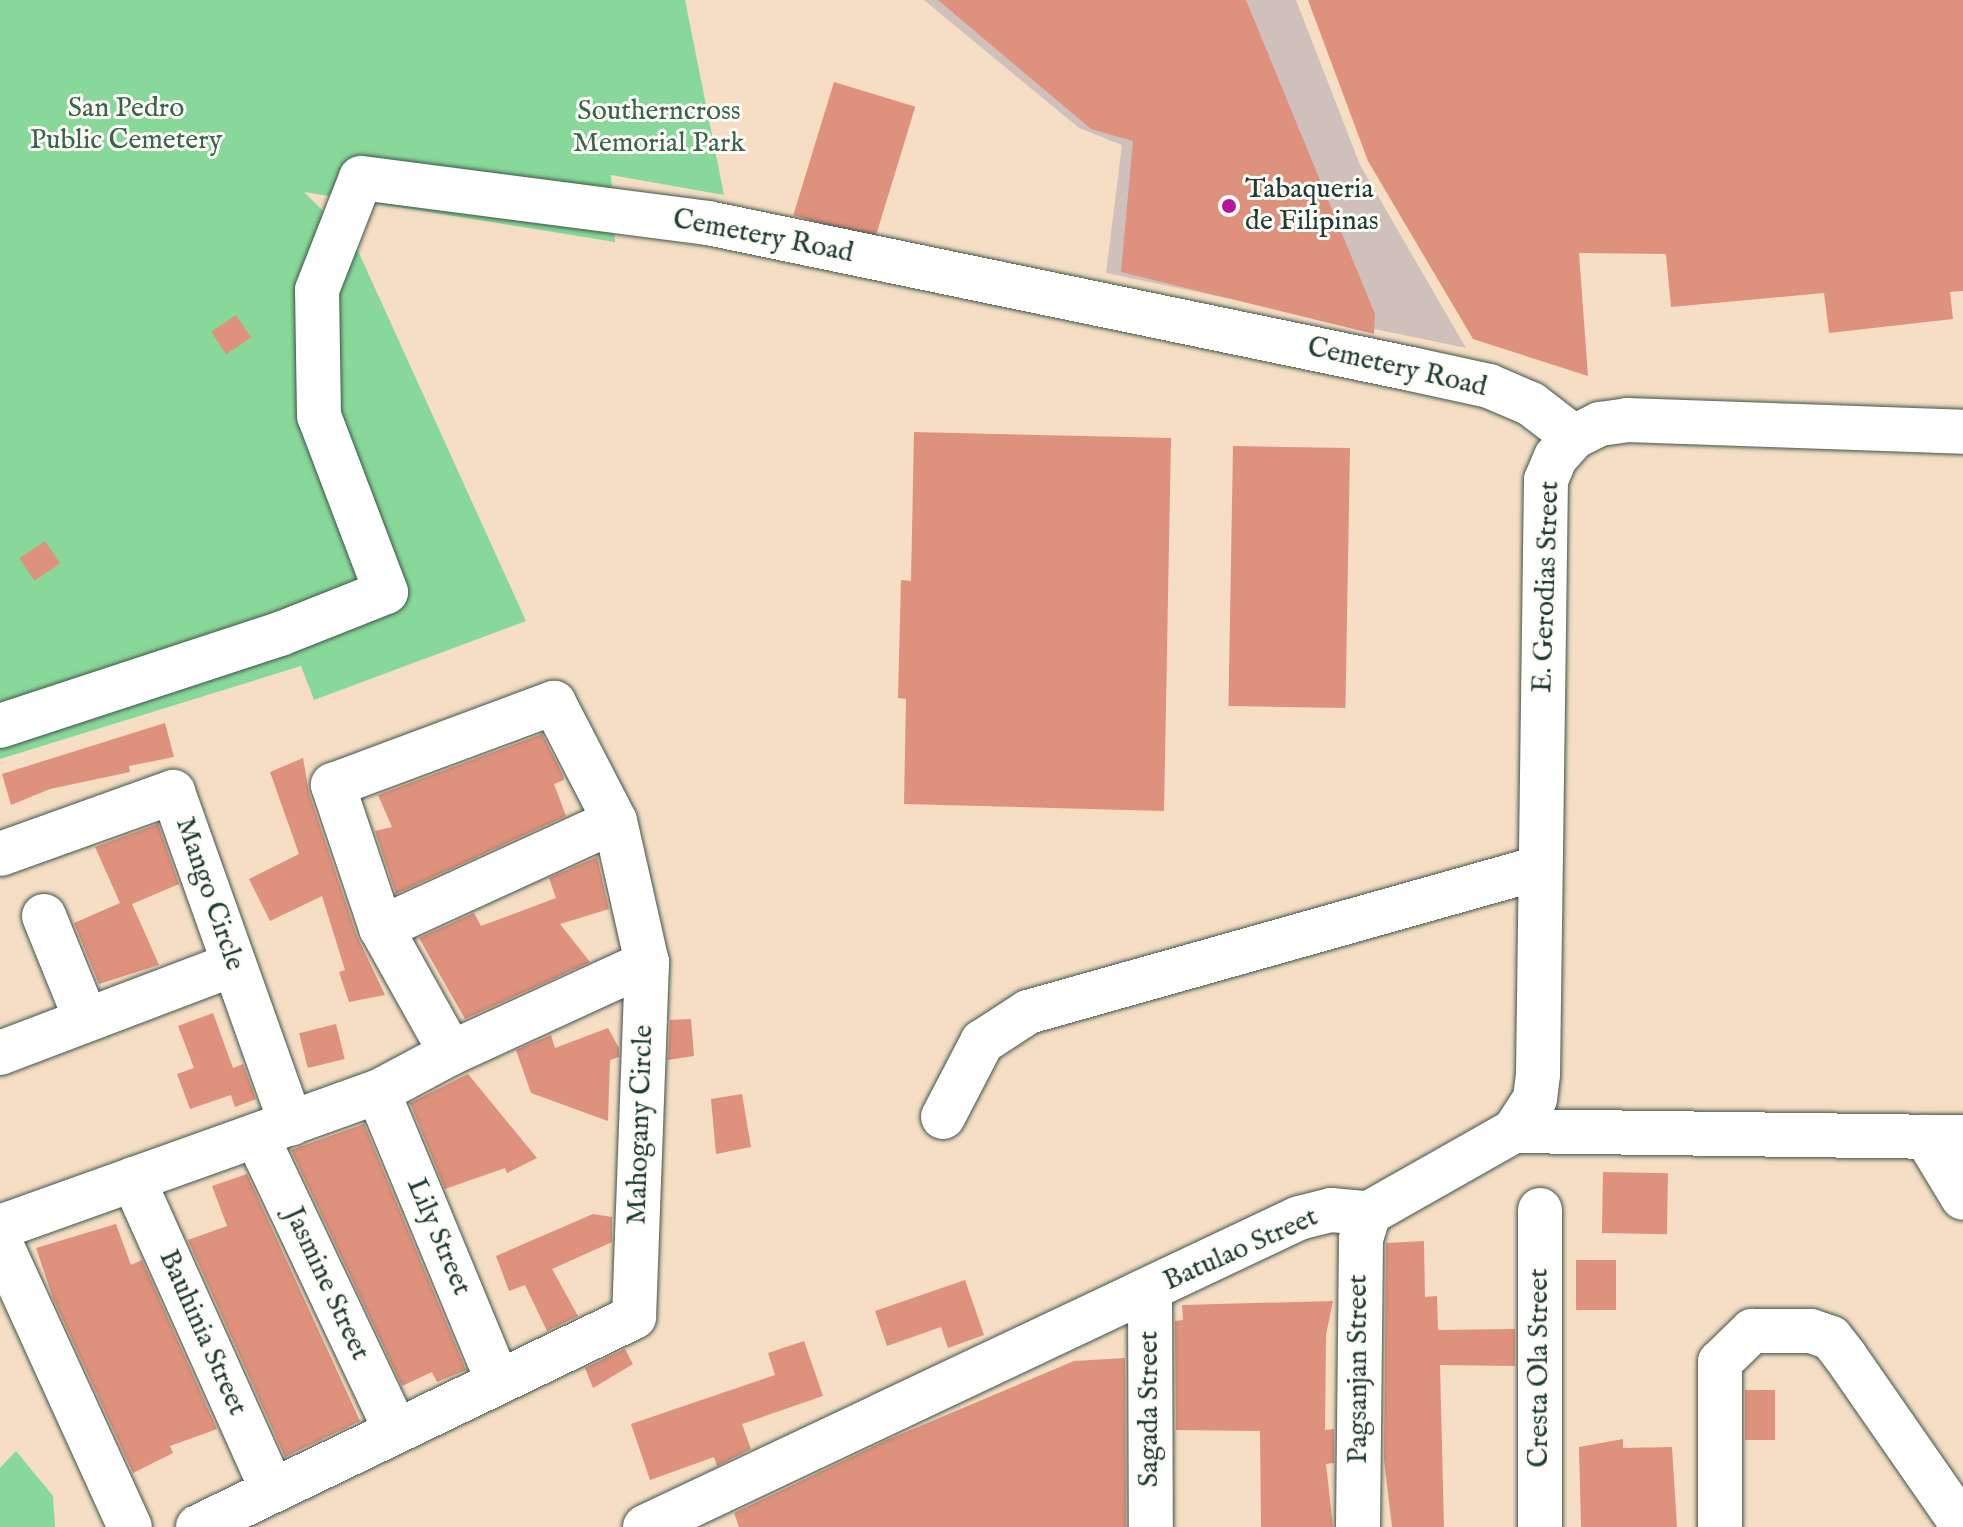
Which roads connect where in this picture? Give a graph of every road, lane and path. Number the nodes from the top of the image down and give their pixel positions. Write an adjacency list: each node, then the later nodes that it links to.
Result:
1 (1963, 432): 2 (street)
2 (1574, 437): 3 (street, Cemetery Road); 6 (street, E. Gerodias Street)
3 (0, 726)
4 (615, 821): 8 (street); 8 (street, Mahogany Circle); 9 (street, Mahogany Circle)
5 (0, 854): 10 (street, Mango Circle)
6 (1539, 868): 15 (street); 17 (street, E. Gerodias Street)
7 (44, 916): 11 (street)
8 (381, 928): 13 (street)
9 (647, 963): 13 (street); 26 (street, Mahogany Circle)
10 (234, 964): 11 (street); 16 (street, Mango Circle)
11 (86, 1020): 12 (street)
12 (0, 1053)
13 (451, 1053): 14 (street)
14 (378, 1092): 16 (street); 26 (street, Lily Street)
15 (943, 1117)
16 (274, 1130): 19 (street); 27 (street, Jasmine Street)
17 (1514, 1131): 18 (street); 22 (street)
18 (1944, 1137): 20 (street)
19 (133, 1179): 23 (street); 28 (street, Bauhinia Street)
20 (1963, 1198)
21 (1540, 1210): 35 (street, Cresta Ola Street)
22 (1369, 1213): 25 (street, Batulao Street); 34 (street, Pagsanjan Street)
23 (0, 1227)
24 (0, 1242): 30 (street)
25 (1150, 1291): 32 (street, Batulao Street); 33 (street, Sagada Street)
26 (498, 1382): 27 (street, Mahogany Circle)
27 (396, 1431): 28 (street, Mahogany Circle)
28 (271, 1487): 31 (street, Mahogany Circle)
29 (1963, 1526): 36 (street)
30 (130, 1527)
31 (198, 1527)
32 (645, 1527)
33 (1151, 1527)
34 (1358, 1527)
35 (1540, 1527)
36 (1720, 1527)

